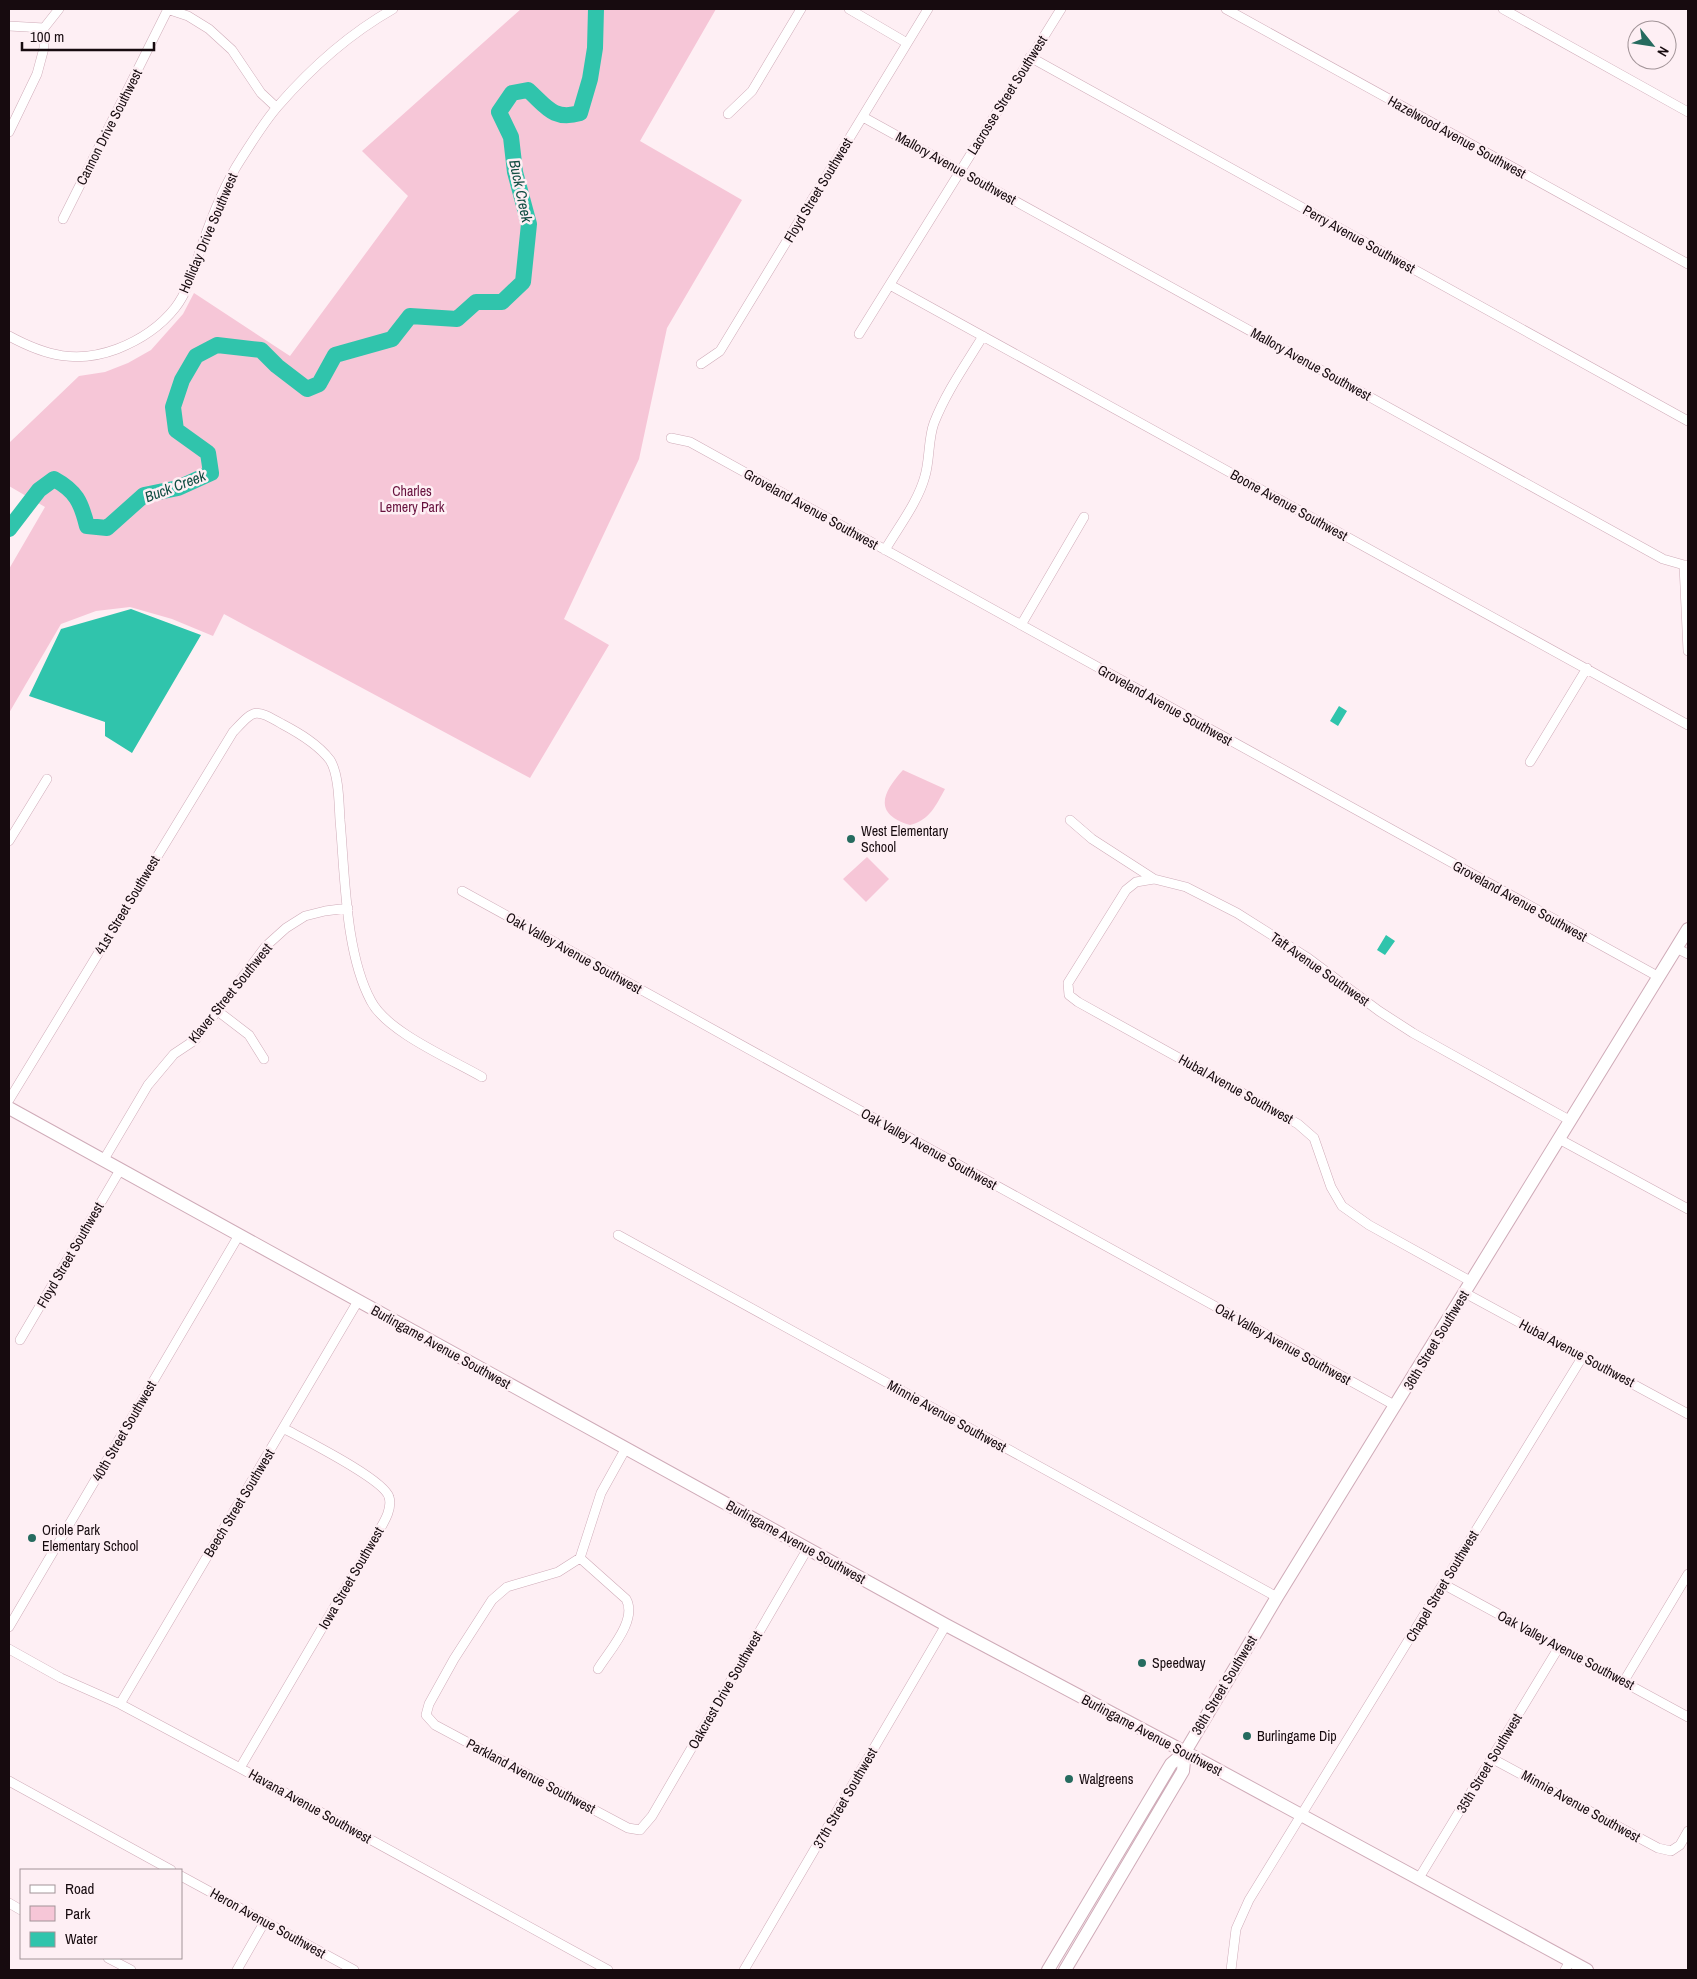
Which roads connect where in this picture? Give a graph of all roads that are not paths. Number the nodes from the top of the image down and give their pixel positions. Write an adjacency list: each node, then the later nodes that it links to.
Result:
1 (59, 9): 11 (street)
2 (168, 9): 14 (street); 20 (street, Cannon Drive Southwest)
3 (393, 9): 14 (street, Holliday Drive Southwest)
4 (801, 9): 16 (street)
5 (849, 9): 12 (street)
6 (928, 9): 12 (street, Floyd Street Southwest)
7 (1061, 9): 13 (street, Lacrosse Street Southwest)
8 (1226, 9): 21 (street, Hazelwood Avenue Southwest)
9 (1503, 9): 15 (street)
10 (9, 26): 11 (street)
11 (44, 28): 18 (street)
12 (907, 43): 17 (street, Floyd Street Southwest)
13 (1030, 56): 19 (street, Lacrosse Street Southwest); 27 (street, Perry Avenue Southwest)
14 (276, 107): 24 (street, Holliday Drive Southwest)
15 (1688, 112)
16 (728, 114)
17 (863, 117): 19 (street, Mallory Avenue Southwest); 26 (street, Floyd Street Southwest)
18 (9, 132)
19 (960, 170): 22 (street, Lacrosse Street Southwest); 31 (street, Mallory Avenue Southwest)
20 (63, 219)
21 (1688, 264)
22 (890, 285): 23 (street, Lacrosse Street Southwest); 25 (street, Boone Avenue Southwest)
23 (859, 334)
24 (9, 336)
25 (983, 336): 30 (street); 34 (street, Boone Avenue Southwest)
26 (702, 364)
27 (1688, 421)
28 (671, 438): 30 (street, Groveland Avenue Southwest)
29 (1084, 517): 32 (street)
30 (885, 550): 32 (street, Groveland Avenue Southwest)
31 (1686, 565): 33 (street, Mallory Avenue Southwest)
32 (1021, 625): 46 (street, Groveland Avenue Southwest)
33 (1688, 651)
34 (1587, 668): 35 (street, Boone Avenue Southwest); 36 (street)
35 (1688, 725)
36 (1530, 762)
37 (47, 779): 39 (street)
38 (1070, 820): 40 (street, Taft Avenue Southwest)
39 (9, 841)
40 (1154, 879): 52 (street, Taft Avenue Southwest); 59 (street, Hubal Avenue Southwest)
41 (462, 891): 63 (street, Oak Valley Avenue Southwest)
42 (348, 908): 47 (street, Klaver Street Southwest); 49 (street); 50 (street, 41st Street Southwest)
43 (1688, 928): 44 (street, 36th Street Southwest)
44 (1676, 948): 45 (street); 46 (street, 36th Street Southwest)
45 (1688, 954)
46 (1659, 977): 52 (street, 36th Street Southwest)
47 (219, 1012): 48 (street); 54 (street, Klaver Street Southwest)
48 (264, 1059)
49 (482, 1077)
50 (9, 1100)
51 (9, 1108): 54 (street, Burlingame Avenue Southwest)
52 (1571, 1121): 53 (street, 36th Street Southwest)
53 (1560, 1139): 56 (street); 59 (street, 36th Street Southwest)
54 (103, 1161): 55 (street, Burlingame Avenue Southwest)
55 (120, 1170): 57 (street, Burlingame Avenue Southwest); 61 (street, Floyd Street Southwest)
56 (1688, 1209)
57 (239, 1235): 60 (street, Burlingame Avenue Southwest); 73 (street, 40th Street Southwest)
58 (618, 1235): 71 (street, Minnie Avenue Southwest)
59 (1468, 1287): 62 (street, Hubal Avenue Southwest); 63 (street, 36th Street Southwest)
60 (358, 1301): 65 (street, Beech Street Southwest); 66 (street, Burlingame Avenue Southwest)
61 (20, 1340)
62 (1583, 1356): 64 (street, Hubal Avenue Southwest); 70 (street, Chapel Street Southwest)
63 (1396, 1406): 71 (street, 36th Street Southwest)
64 (1688, 1414)
65 (283, 1428): 78 (street, Beech Street Southwest); 82 (street, Iowa Street Southwest)
66 (626, 1448): 67 (street, Burlingame Avenue Southwest); 68 (street)
67 (808, 1548): 72 (street, Burlingame Avenue Southwest); 85 (street, Oakcrest Drive Southwest)
68 (580, 1558): 76 (street); 85 (street, Parkland Avenue Southwest)
69 (1688, 1574): 77 (street)
70 (1443, 1584): 74 (street, Oak Valley Avenue Southwest); 84 (street, Chapel Street Southwest)
71 (1277, 1597): 80 (street, 36th Street Southwest)
72 (946, 1625): 80 (street, Burlingame Avenue Southwest); 101 (street, 37th Street Southwest)
73 (9, 1628)
74 (1559, 1647): 77 (street, Oak Valley Avenue Southwest); 81 (street, 35th Street Southwest)
75 (9, 1649): 78 (street, Havana Avenue Southwest)
76 (598, 1669)
77 (1624, 1681): 79 (street, Oak Valley Avenue Southwest)
78 (120, 1704): 82 (street, Havana Avenue Southwest)
79 (1688, 1717)
80 (1185, 1752): 84 (street, Burlingame Avenue Southwest); 87 (street, 36th Street Southwest); 91 (street, 36th Street Southwest)
81 (1491, 1758): 86 (street, Minnie Avenue Southwest); 90 (street, 35th Street Southwest)
82 (240, 1768): 100 (street, Havana Avenue Southwest)
83 (9, 1781): 88 (street)
84 (1301, 1816): 90 (street, Burlingame Avenue Southwest); 104 (street, Chapel Street Southwest)
85 (640, 1830)
86 (1688, 1832)
87 (1117, 1854): 91 (street); 102 (street, 36th Street Southwest)
88 (169, 1869)
89 (182, 1877): 94 (street, Heron Avenue Southwest)
90 (1419, 1878): 96 (street, Burlingame Avenue Southwest)
91 (1107, 1898): 103 (street, 36th Street Southwest)
92 (9, 1903): 93 (street)
93 (20, 1909)
94 (265, 1921): 98 (street); 99 (street, Heron Avenue Southwest)
95 (110, 1959): 97 (street)
96 (1568, 1966): 105 (street, Burlingame Avenue Southwest)
97 (131, 1970)
98 (237, 1970)
99 (354, 1970)
100 (608, 1970)
101 (744, 1970)
102 (1048, 1970)
103 (1065, 1970)
104 (1231, 1970)
105 (1587, 1970)

